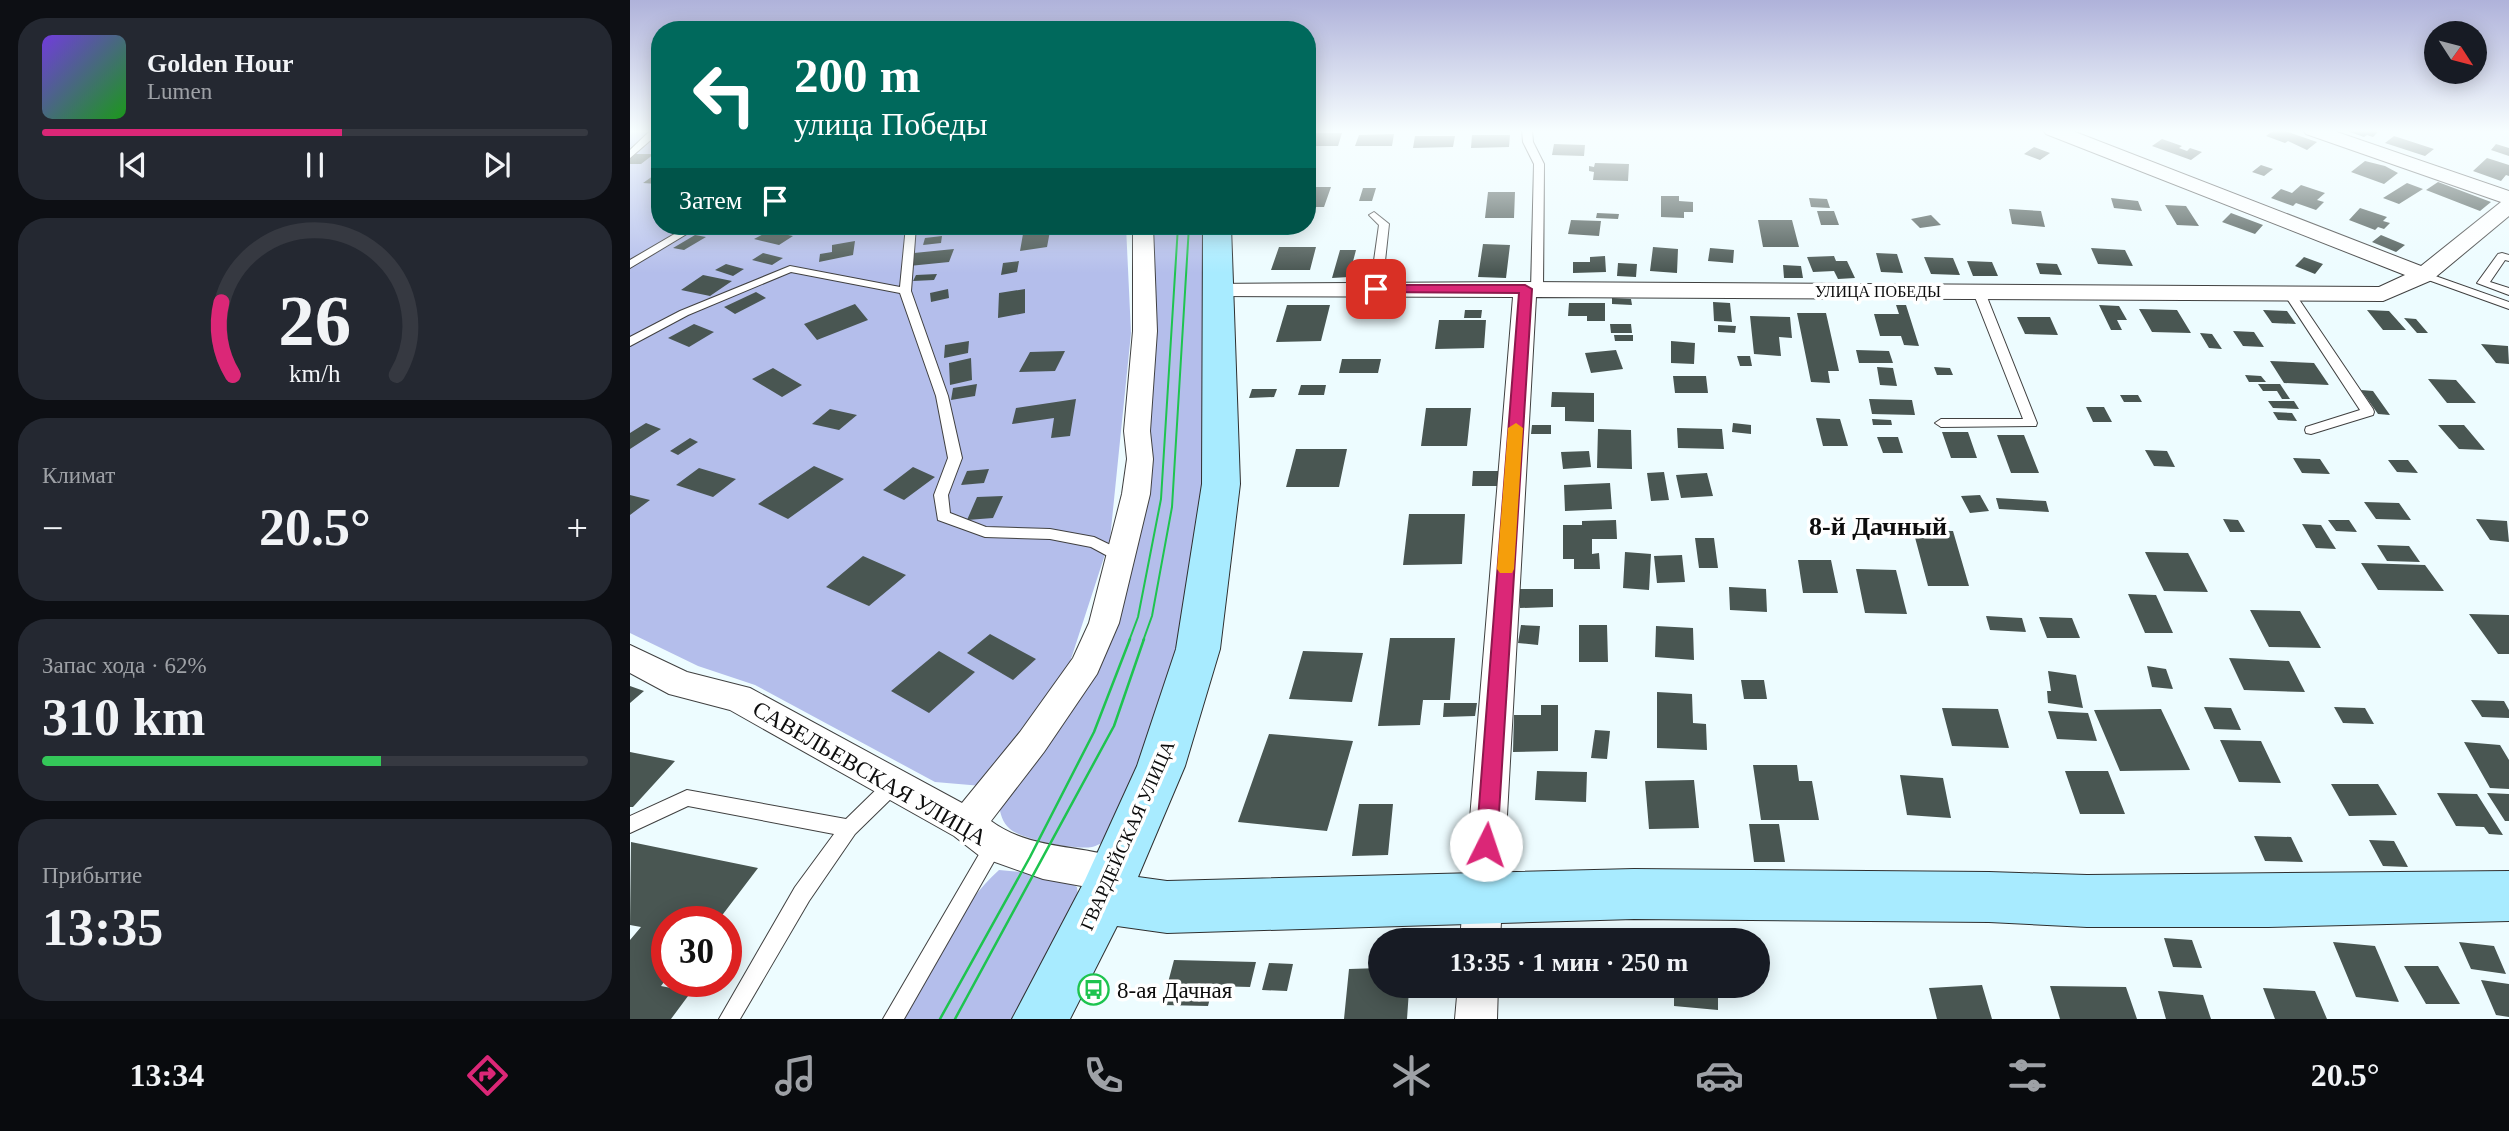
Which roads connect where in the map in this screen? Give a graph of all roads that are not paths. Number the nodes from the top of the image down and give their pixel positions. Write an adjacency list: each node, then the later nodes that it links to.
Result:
1 (1538, 178): 17 (lane)
2 (2174, 178): 13 (street)
3 (2450, 178): 4 (street)
4 (2509, 198)
5 (2509, 206): 13 (street, УЛИЦА ПОБЕДЫ)
6 (1374, 215): 16 (lane)
7 (680, 235): 12 (lane)
8 (910, 235): 18 (lane)
9 (1143, 235): 27 (street)
10 (1217, 235): 15 (main road, ГВАРДЕЙСКАЯ УЛИЦА)
11 (2509, 258): 14 (lane)
12 (630, 265)
13 (2424, 275): 21 (street, УЛИЦА ПОБЕДЫ); 22 (lane)
14 (2483, 283): 20 (lane); 22 (lane)
15 (1217, 289): 16 (street, УЛИЦА ПОБЕДЫ); 34 (main road, ГВАРДЕЙСКАЯ УЛИЦА)
16 (1376, 289): 17 (street, УЛИЦА ПОБЕДЫ)
17 (1531, 289): 19 (street, УЛИЦА ПОБЕДЫ); 36 (street)
18 (905, 291): 24 (lane); 27 (lane)
19 (1979, 292): 21 (street, УЛИЦА ПОБЕДЫ); 25 (lane)
20 (2509, 292)
21 (2290, 294): 26 (lane)
22 (2475, 294): 23 (lane)
23 (2509, 306)
24 (630, 342)
25 (1941, 423)
26 (2311, 430)
27 (1122, 556): 30 (street)
28 (630, 658): 29 (street, САВЕЛЬЕВСКАЯ УЛИЦА)
29 (894, 784): 30 (street, САВЕЛЬЕВСКАЯ УЛИЦА); 32 (lane)
30 (967, 824): 33 (street, САВЕЛЬЕВСКАЯ УЛИЦА)
31 (630, 825): 32 (lane)
32 (849, 828): 38 (lane)
33 (994, 845): 34 (street, САВЕЛЬЕВСКАЯ УЛИЦА); 39 (lane)
34 (1109, 886): 36 (main road); 40 (main road, ГВАРДЕЙСКАЯ УЛИЦА)
35 (2509, 896): 36 (main road)
36 (1481, 919)
37 (1477, 998): 41 (street)
38 (729, 1019)
39 (893, 1019)
40 (1040, 1019)
41 (1476, 1019)

